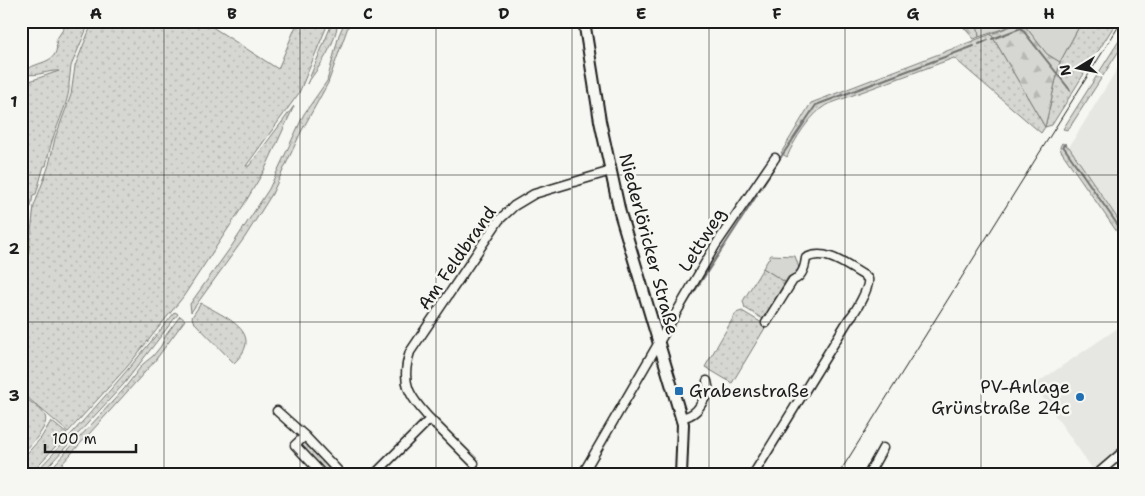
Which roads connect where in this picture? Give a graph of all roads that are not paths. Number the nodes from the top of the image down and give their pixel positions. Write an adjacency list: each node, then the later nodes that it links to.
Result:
1 (584, 21): 3 (main road, Niederlöricker Straße)
2 (775, 158): 5 (street, Lettweg)
3 (611, 171): 5 (main road, Niederlöricker Straße); 9 (street, Am Feldbrand)
4 (766, 323): 19 (street)
5 (659, 341): 8 (main road, Niederlöricker Straße); 17 (street)
6 (707, 381): 8 (street)
7 (277, 411): 10 (street)
8 (681, 418): 18 (main road, Niederlöricker Straße)
9 (430, 419): 13 (street, Am Feldbrand); 16 (street)
10 (305, 436): 14 (street); 15 (street)
11 (883, 448): 20 (street)
12 (1124, 451): 21 (street)
13 (474, 464)
14 (323, 475)
15 (342, 475)
16 (374, 475)
17 (582, 475)
18 (681, 475)
19 (753, 475)
20 (868, 475)
21 (1096, 475)

